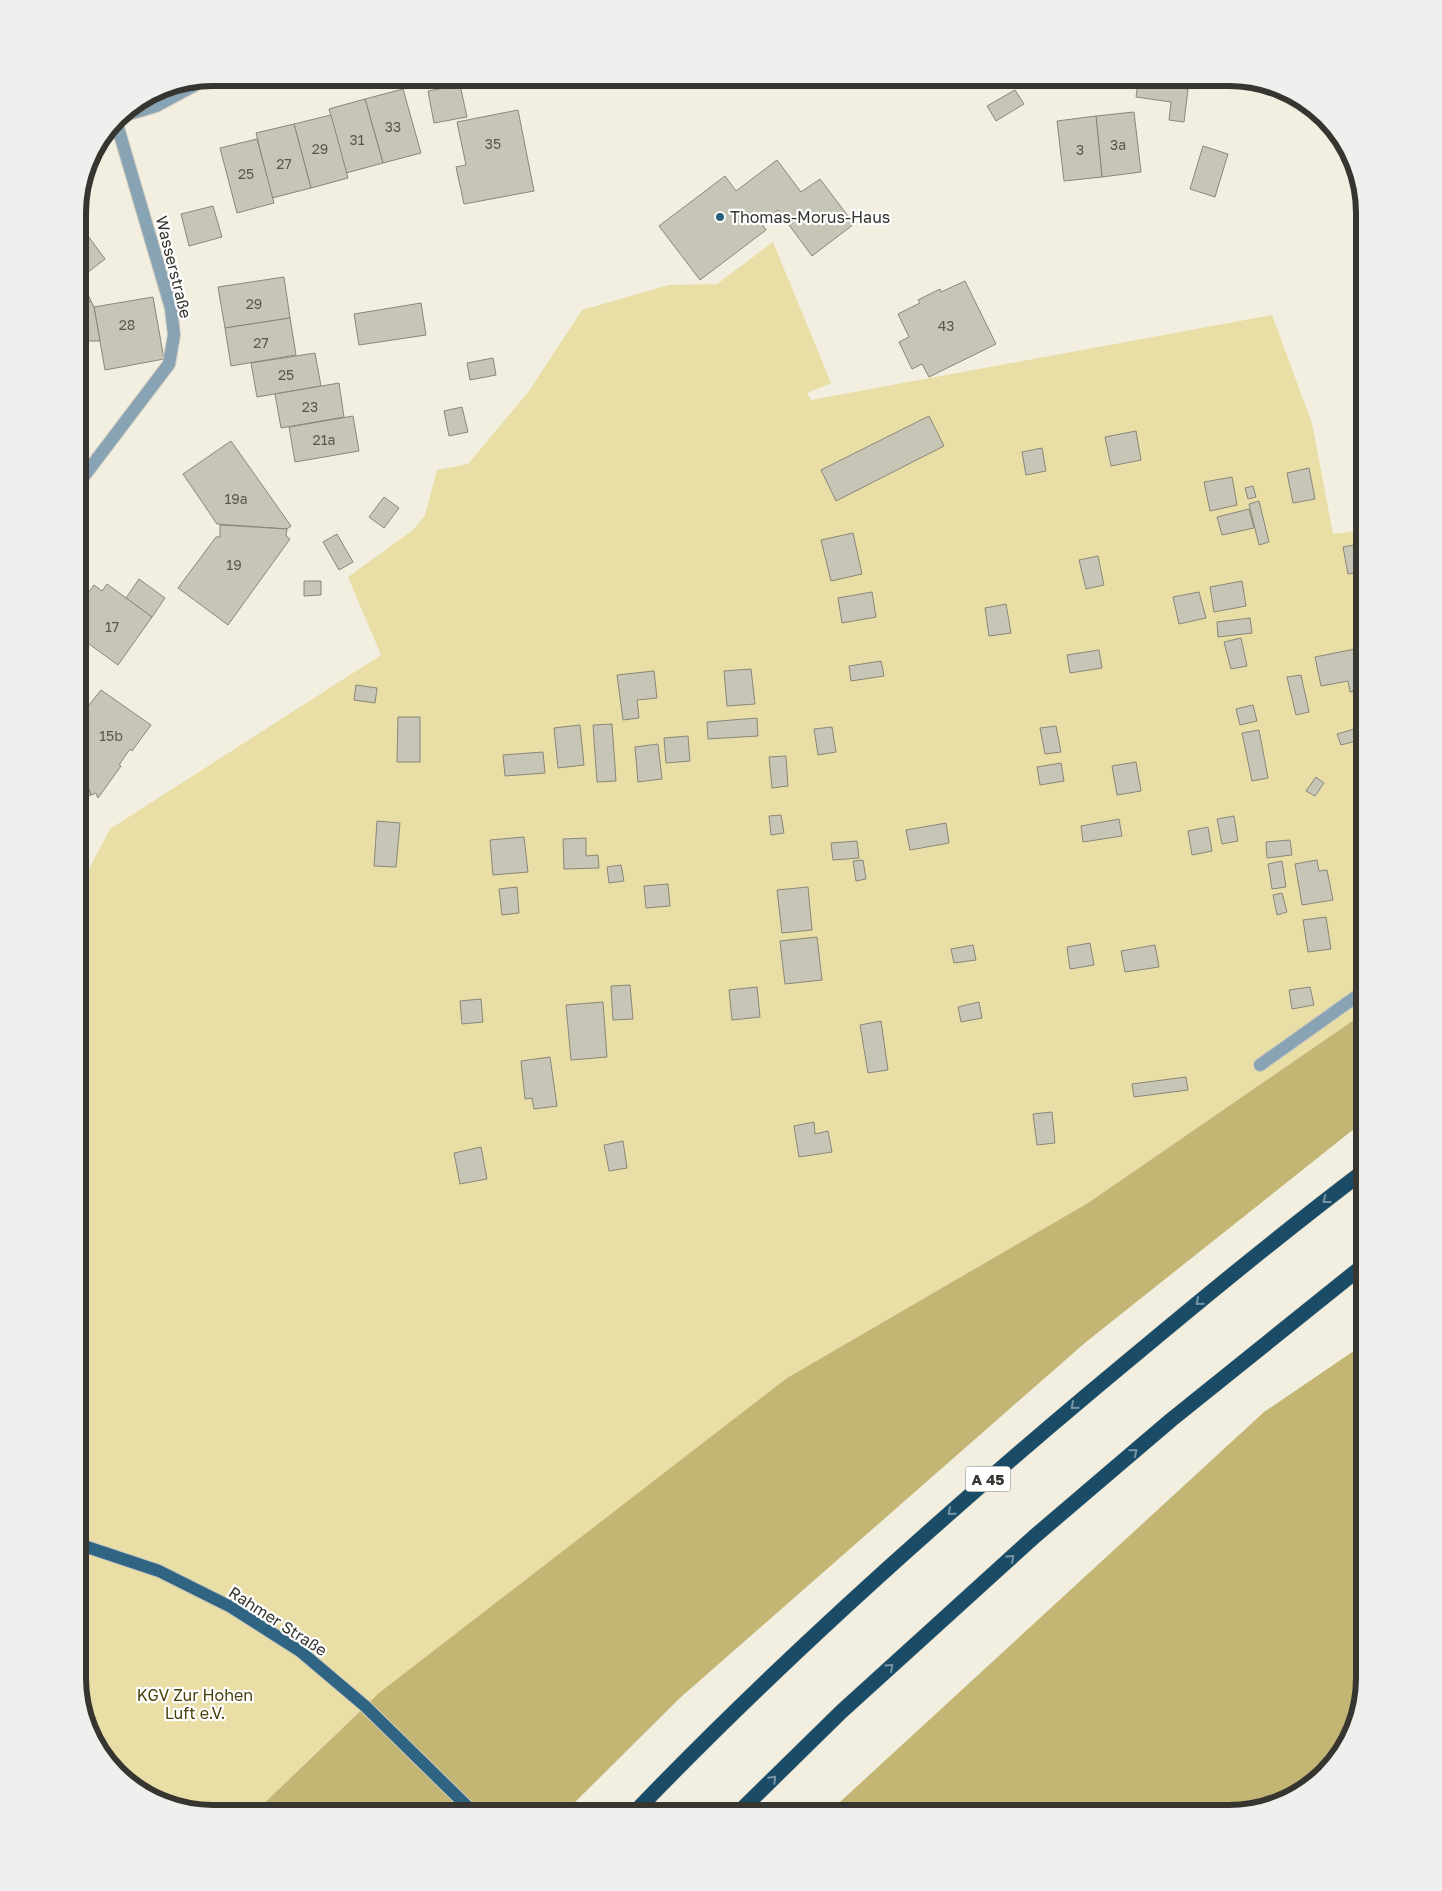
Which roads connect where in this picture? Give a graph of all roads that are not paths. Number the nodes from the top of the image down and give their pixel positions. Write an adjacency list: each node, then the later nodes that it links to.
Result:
1 (187, 89): 2 (street)
2 (139, 111)
3 (118, 129): 4 (street, Wasserstraße)
4 (87, 472)
5 (1356, 997): 6 (street)
6 (1260, 1065)
7 (1356, 1177): 11 (highway, A 45, one-way to 11)
8 (1356, 1271): 12 (highway, one-way to 8)
9 (86, 1547): 10 (main road, Rahmer Straße)
10 (465, 1805)
11 (643, 1805)
12 (747, 1805)

